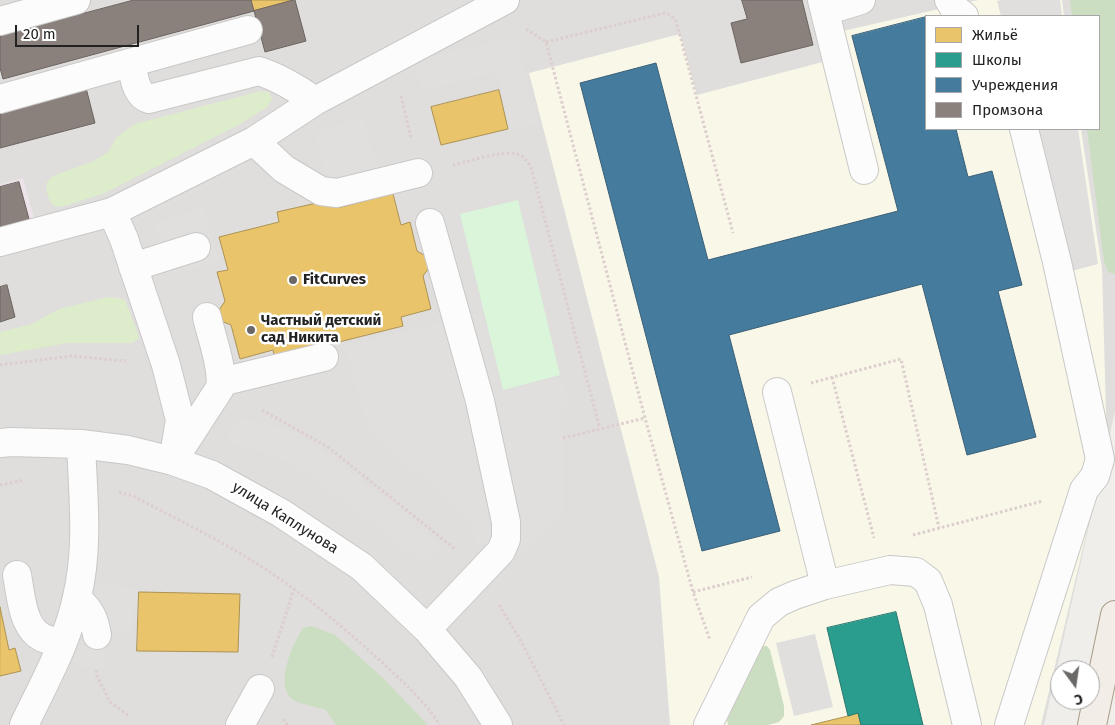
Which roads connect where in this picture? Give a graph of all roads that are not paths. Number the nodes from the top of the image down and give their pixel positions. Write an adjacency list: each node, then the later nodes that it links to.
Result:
1 (76, 0): 7 (street)
2 (862, 0): 5 (street)
3 (949, 0): 6 (street)
4 (503, 1): 11 (street)
5 (824, 6): 14 (street)
6 (963, 15)
7 (0, 20)
8 (248, 30): 9 (street)
9 (131, 63): 10 (street); 11 (street)
10 (0, 99)
11 (315, 101): 13 (street)
12 (1024, 130): 41 (street)
13 (254, 141): 15 (street); 16 (street)
14 (864, 170)
15 (418, 173)
16 (112, 212): 18 (street); 20 (street)
17 (430, 223): 32 (street)
18 (0, 242)
19 (196, 248): 20 (street)
20 (133, 267): 27 (street)
21 (207, 317): 23 (street)
22 (324, 357): 23 (street)
23 (220, 385): 27 (street)
24 (776, 392): 29 (street)
25 (0, 443): 26 (street, улица Каплунова)
26 (81, 444): 27 (street, улица Каплунова); 30 (street)
27 (173, 460): 32 (street, улица Каплунова)
28 (17, 575): 34 (street)
29 (825, 585): 39 (street); 40 (street)
30 (77, 598): 33 (street); 34 (street)
31 (1115, 615): 42 (main road)
32 (427, 629): 38 (street, улица Каплунова)
33 (97, 635)
34 (62, 644): 36 (street)
35 (260, 689): 37 (street)
36 (24, 725)
37 (240, 725)
38 (498, 725)
39 (708, 725)
40 (967, 725)
41 (1009, 725)
42 (1092, 725)

